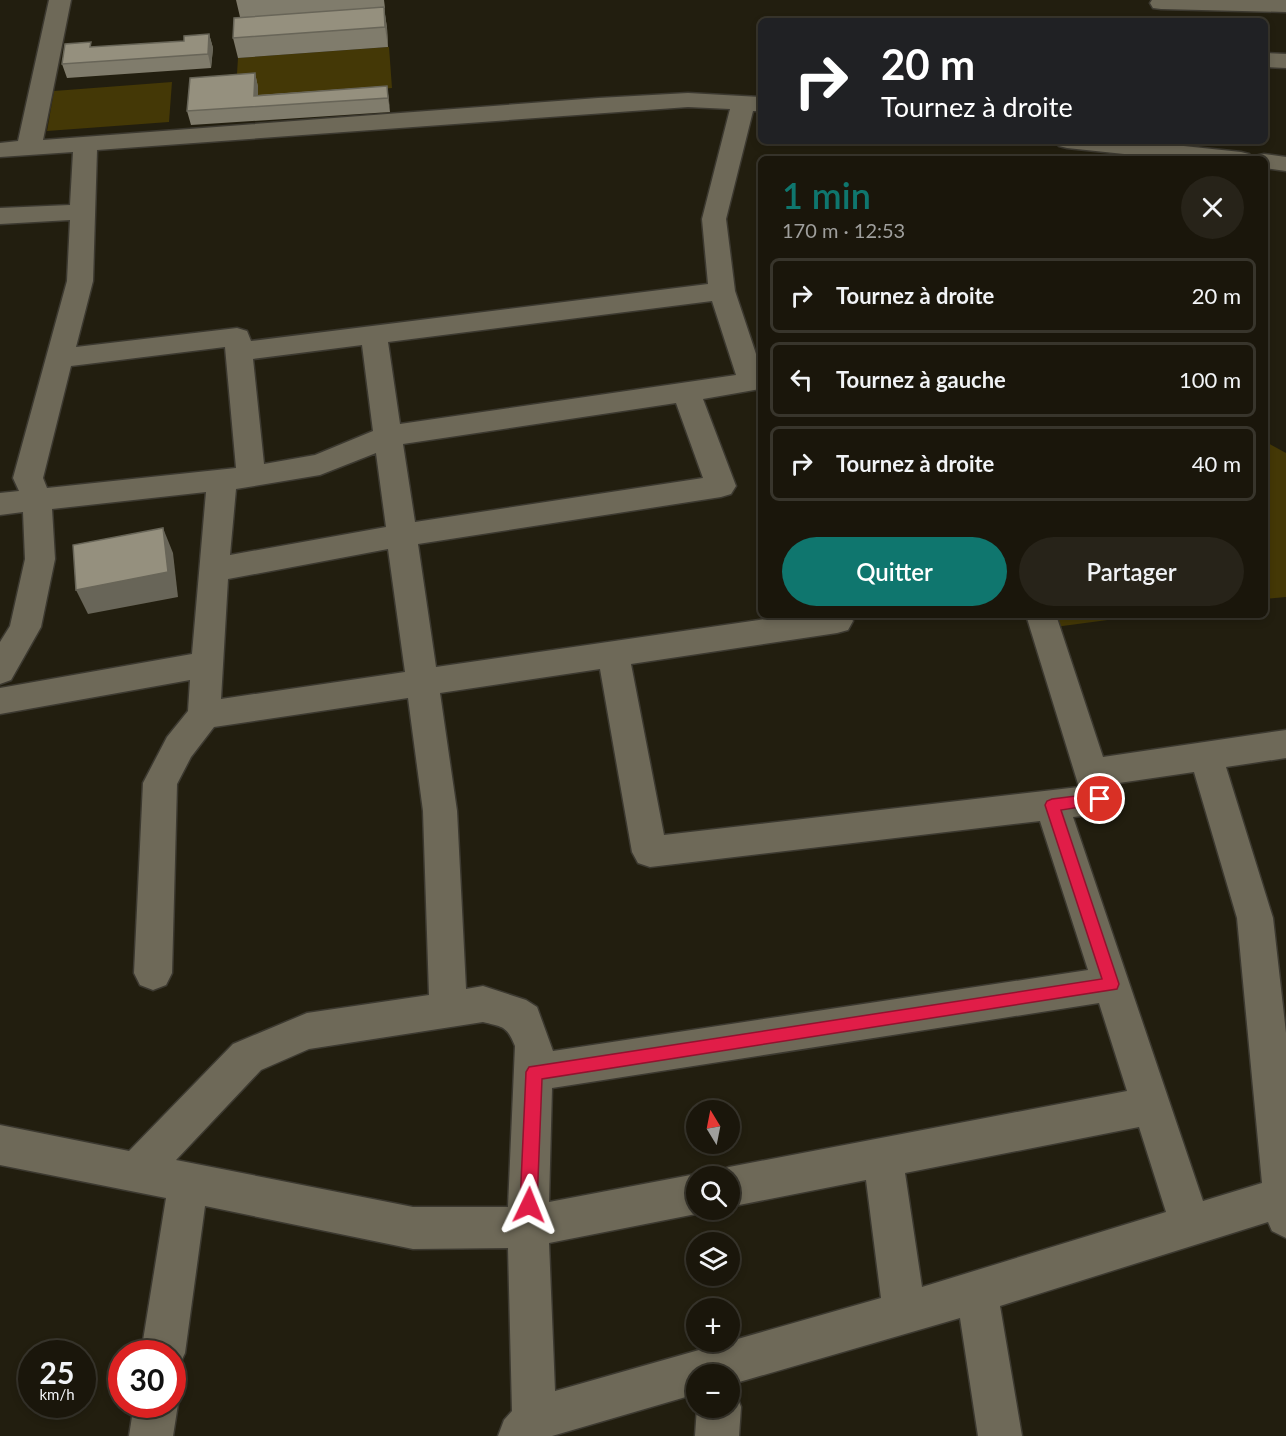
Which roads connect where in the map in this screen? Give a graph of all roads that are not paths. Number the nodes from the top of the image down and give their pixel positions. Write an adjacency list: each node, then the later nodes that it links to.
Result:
1 (60, 0): 10 (street)
2 (1161, 3): 4 (street)
3 (1286, 6): 4 (street)
4 (1211, 8)
5 (1268, 60): 6 (street)
6 (1286, 61)
7 (752, 103): 8 (street); 17 (street)
8 (85, 144): 10 (street); 15 (street)
9 (1097, 144): 12 (street)
10 (29, 148): 11 (street)
11 (0, 150)
12 (1212, 156)
13 (1268, 162): 14 (street)
14 (1286, 164)
15 (82, 212): 16 (street); 20 (street)
16 (0, 216)
17 (722, 291): 18 (street); 21 (street)
18 (374, 335): 19 (street); 22 (street)
19 (238, 352): 20 (street); 23 (street)
20 (61, 358): 24 (street)
21 (686, 392): 22 (street); 26 (street)
22 (388, 436): 23 (street); 26 (street)
23 (236, 479): 24 (street); 27 (street)
24 (37, 499): 25 (street); 32 (street)
25 (0, 504)
26 (401, 535): 27 (street); 33 (street)
27 (213, 570): 31 (street)
28 (1042, 618): 38 (street)
29 (837, 621): 30 (street)
30 (613, 654): 33 (street); 39 (street)
31 (207, 664): 34 (street); 35 (street)
32 (0, 671)
33 (422, 682): 35 (street); 43 (street)
34 (0, 701)
35 (204, 715): 40 (street)
36 (1286, 744): 37 (street)
37 (1206, 756): 38 (street); 42 (street)
38 (1092, 773): 39 (street)
39 (1052, 805): 41 (street)
40 (153, 973)
41 (1111, 984): 44 (street); 45 (street)
42 (1275, 1004): 46 (street)
43 (448, 1009): 44 (street); 49 (street)
44 (534, 1072): 55 (street)
45 (1151, 1105): 48 (street); 54 (street)
46 (1281, 1133): 53 (street)
47 (0, 1145): 49 (street)
48 (883, 1157): 51 (street); 57 (street)
49 (136, 1173): 50 (street)
50 (188, 1184): 55 (street); 58 (street)
51 (740, 1185)
52 (686, 1196): 55 (street)
53 (1284, 1208): 54 (street)
54 (1191, 1225): 56 (street)
55 (528, 1227): 63 (street)
56 (977, 1292): 57 (street); 66 (street)
57 (904, 1312): 59 (street)
58 (165, 1340)
59 (738, 1364)
60 (686, 1380): 63 (street)
61 (154, 1418): 64 (street)
62 (718, 1418): 65 (street)
63 (527, 1427)
64 (151, 1436)
65 (717, 1436)
66 (1000, 1436)

